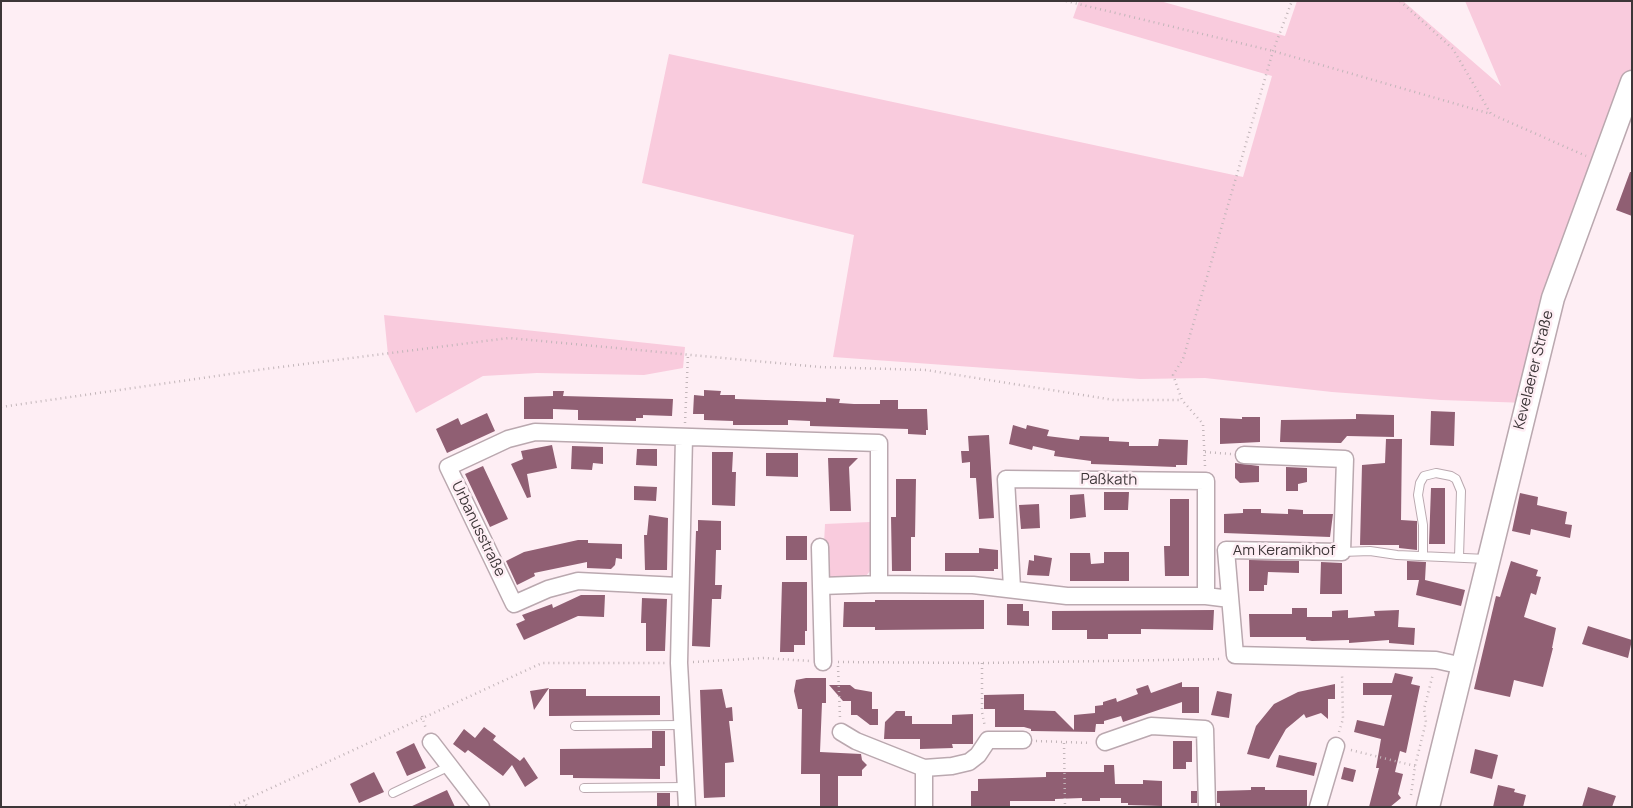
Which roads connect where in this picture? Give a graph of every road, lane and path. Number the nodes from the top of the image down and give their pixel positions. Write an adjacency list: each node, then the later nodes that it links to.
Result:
1 (1066, 1): 4 (path)
2 (1292, 1): 4 (path)
3 (1400, 1): 6 (path)
4 (1273, 51): 6 (path); 9 (path)
5 (1632, 82): 7 (main road, Kevelaerer Straße)
6 (1491, 114): 7 (path)
7 (1601, 163): 17 (main road, Kevelaerer Straße)
8 (688, 355): 9 (path); 10 (path); 11 (path)
9 (1182, 400): 12 (path)
10 (1, 407)
11 (684, 436): 18 (street, Urbanusstraße); 19 (street); 19 (street, Urbanusstraße)
12 (1244, 455): 14 (street, Am Keramikhof)
13 (820, 547): 20 (street)
14 (1342, 552): 15 (lane); 23 (street, Am Keramikhof)
15 (1423, 555): 16 (lane); 16 (lane)
16 (1459, 557): 17 (lane)
17 (1488, 559): 30 (main road, Kevelaerer Straße)
18 (879, 584): 20 (street); 21 (street)
19 (679, 586): 27 (street)
20 (821, 586): 28 (street)
21 (1012, 588): 22 (street); 22 (street, Paßkath)
22 (1206, 596): 23 (street)
23 (1230, 599): 24 (street, Am Keramikhof)
24 (1235, 655): 25 (street); 29 (path)
25 (1341, 658): 26 (street); 39 (path)
26 (1436, 660): 30 (street); 41 (path)
27 (679, 662): 28 (path); 31 (street); 46 (path)
28 (830, 662): 29 (path); 33 (path)
29 (982, 663): 34 (path)
30 (1463, 666): 47 (main road, Kevelaerer Straße)
31 (682, 725): 32 (lane); 43 (street)
32 (574, 726)
33 (841, 732): 42 (street)
34 (988, 740): 35 (street); 42 (street)
35 (1023, 740): 38 (path)
36 (431, 742): 40 (street)
37 (1105, 742): 38 (path); 54 (street)
38 (1064, 743): 53 (path)
39 (1336, 746): 41 (path); 55 (street)
40 (450, 766): 45 (lane); 50 (street)
41 (1415, 766): 47 (path)
42 (924, 768): 52 (street)
43 (686, 787): 44 (lane); 51 (street)
44 (584, 788)
45 (392, 793)
46 (244, 800): 48 (path); 49 (path)
47 (1419, 804)
48 (230, 807)
49 (247, 807)
50 (482, 807)
51 (687, 807)
52 (924, 807)
53 (1065, 807)
54 (1207, 807)
55 (1318, 807)

